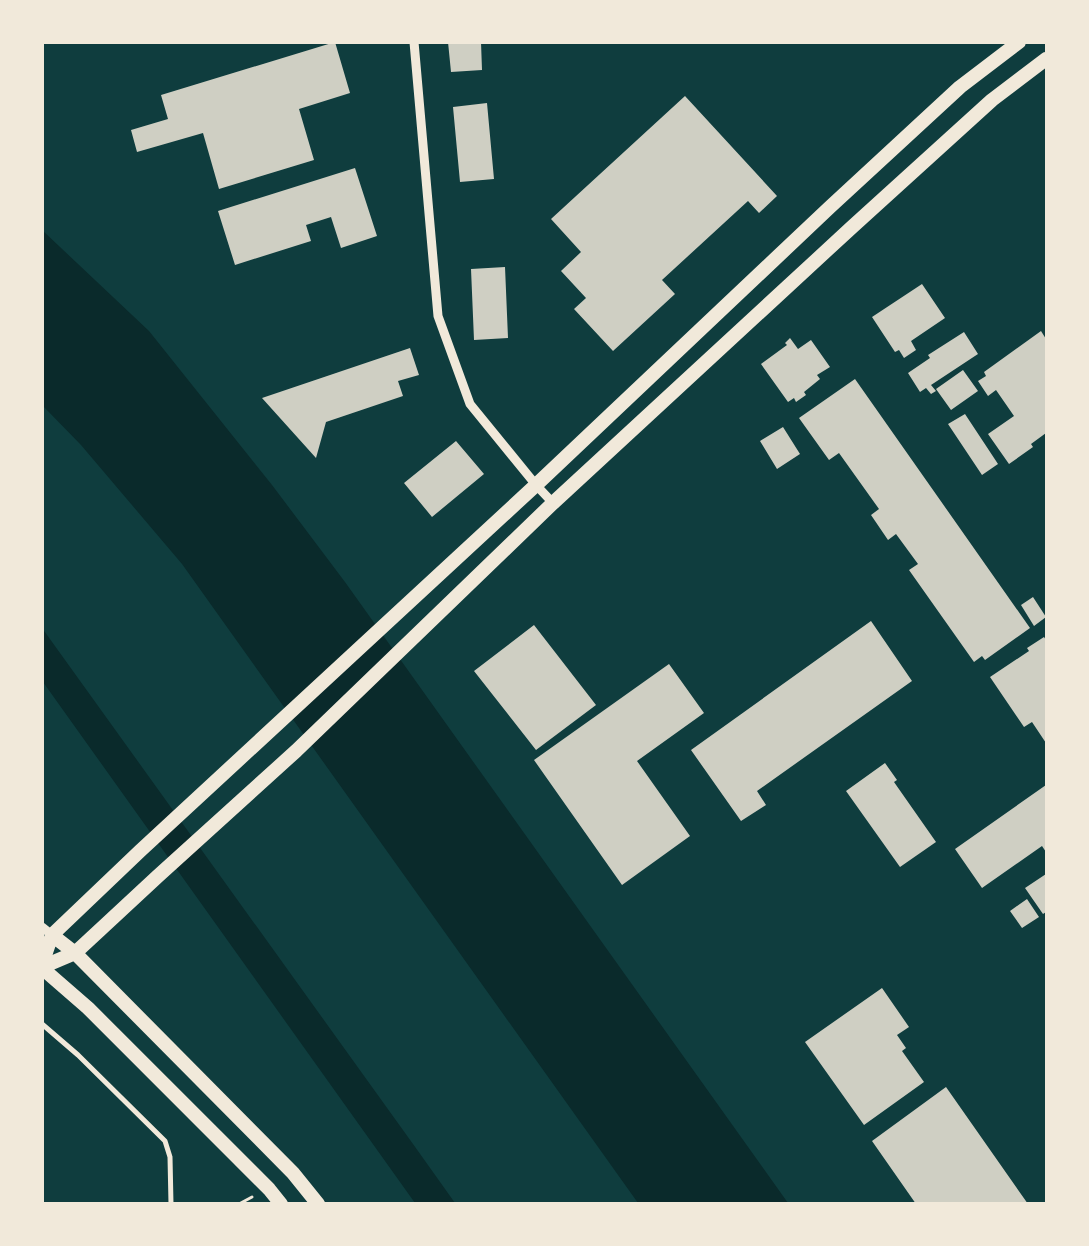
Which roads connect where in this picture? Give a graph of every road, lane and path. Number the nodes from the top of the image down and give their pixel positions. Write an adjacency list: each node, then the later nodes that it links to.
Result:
1 (414, 42): 4 (street)
2 (1019, 42): 4 (highway)
3 (1046, 59): 5 (highway)
4 (536, 485): 5 (street); 6 (highway)
5 (552, 503): 7 (highway)
6 (47, 931): 7 (highway); 8 (highway)
7 (75, 953): 8 (highway); 12 (highway)
8 (42, 966): 11 (highway)
9 (42, 1024): 10 (street)
10 (171, 1204)
11 (281, 1204)
12 (318, 1204)

